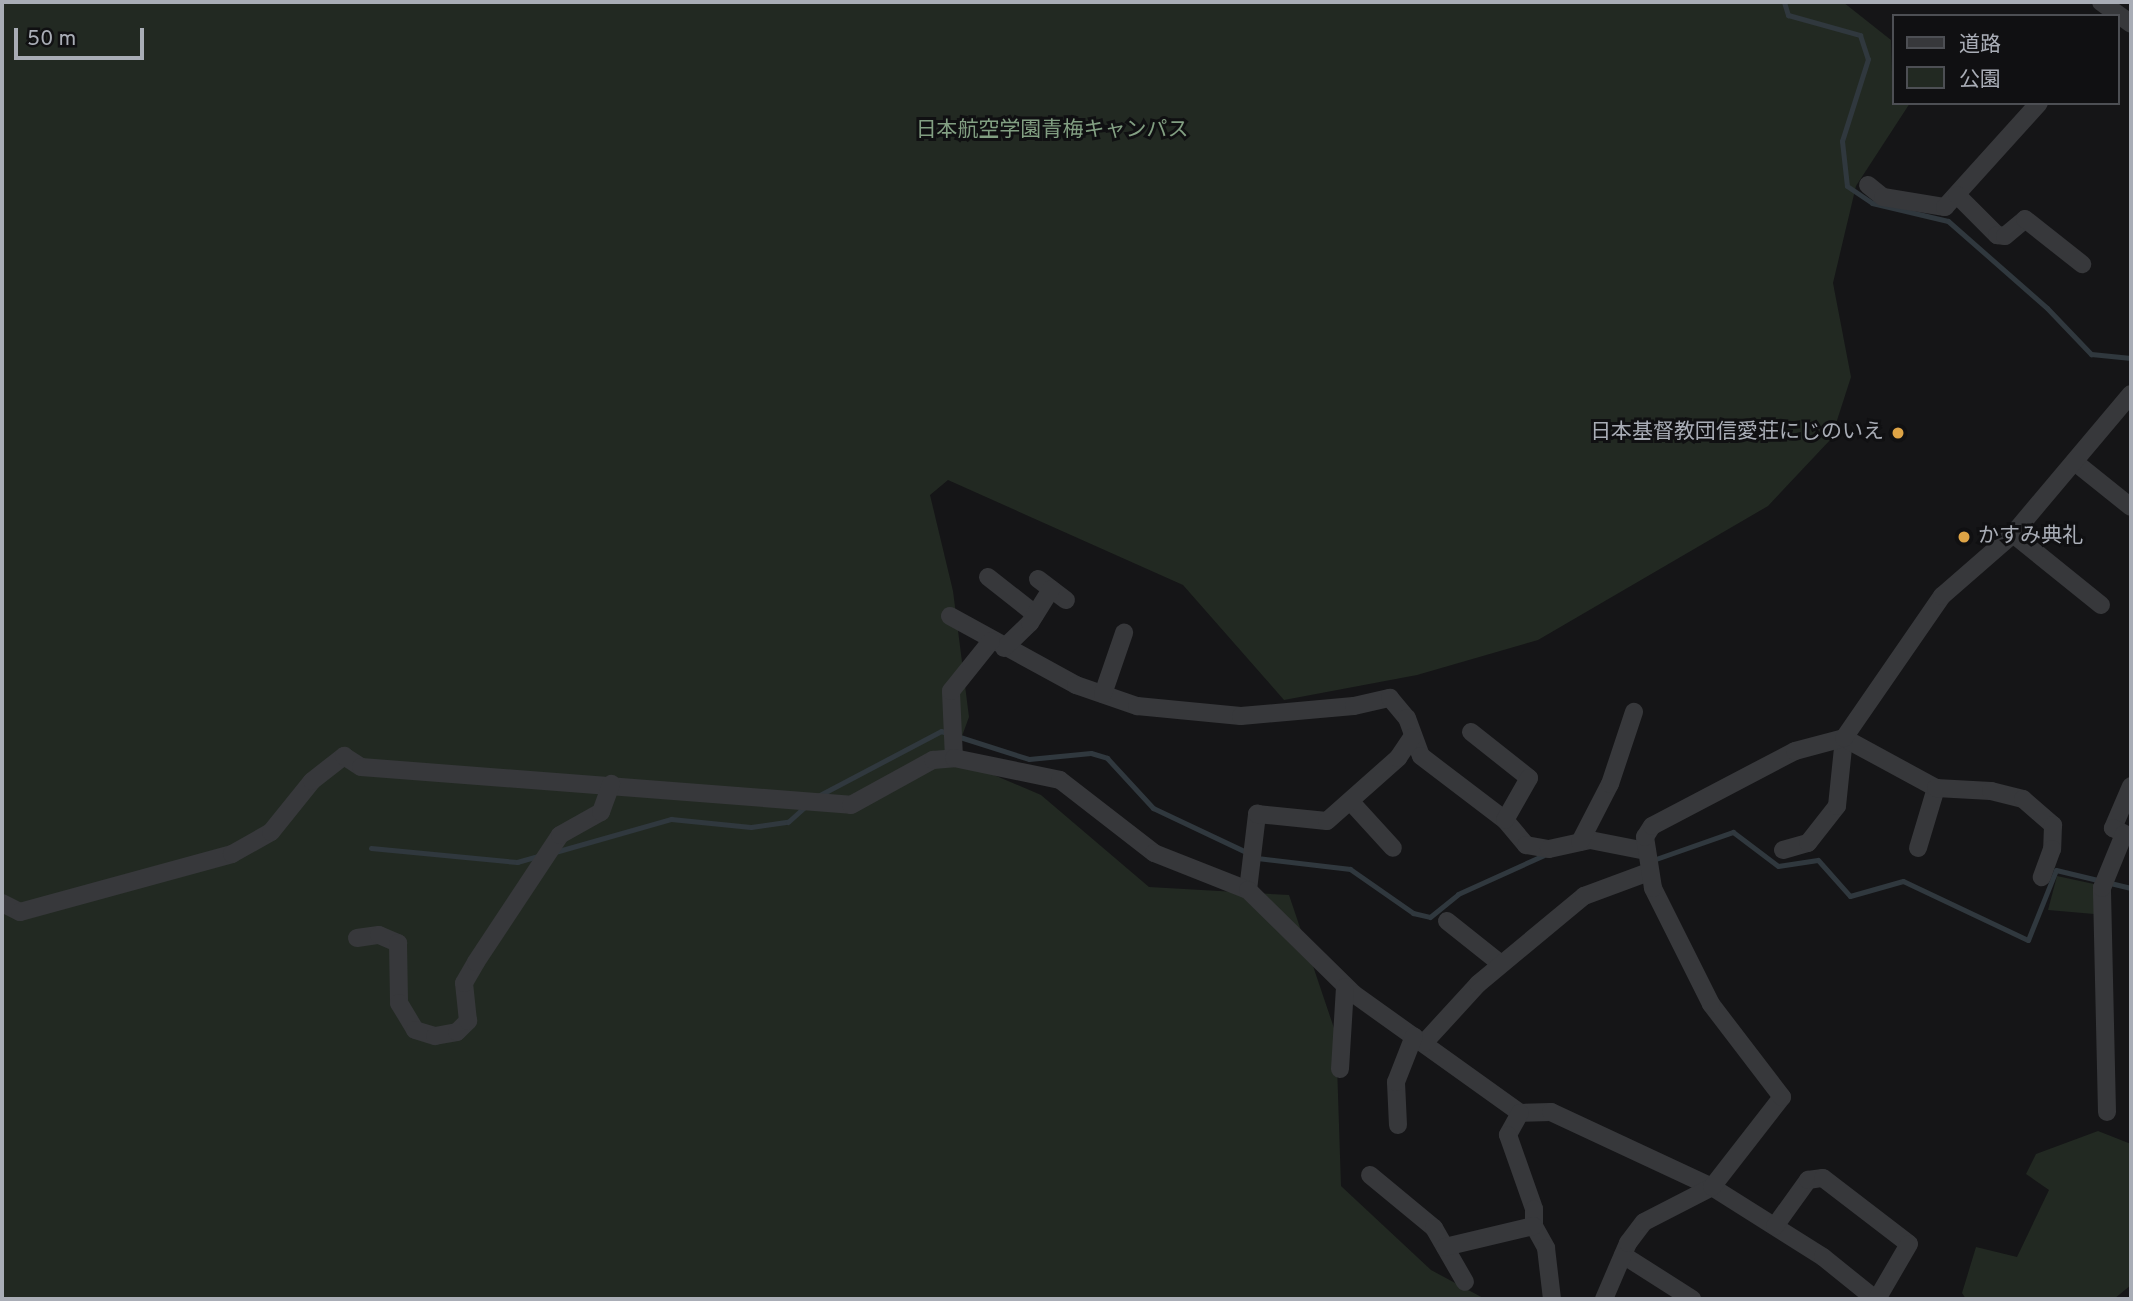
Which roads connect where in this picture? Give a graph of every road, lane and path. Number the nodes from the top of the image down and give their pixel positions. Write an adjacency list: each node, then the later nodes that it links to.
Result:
1 (2101, 2): 2 (street)
2 (2125, 16)
3 (2037, 105): 5 (street)
4 (1868, 184): 5 (street)
5 (1956, 195): 6 (street)
6 (2082, 264)
7 (2131, 394): 8 (street)
8 (2076, 463): 9 (street); 10 (street)
9 (2131, 507)
10 (2013, 534): 13 (street); 22 (street)
11 (988, 578): 14 (street)
12 (1052, 589): 14 (street)
13 (2101, 605)
14 (1035, 614): 17 (street)
15 (950, 616): 17 (street)
16 (1124, 633): 18 (street)
17 (997, 645): 18 (street); 23 (street)
18 (1103, 694): 21 (street)
19 (1634, 712): 30 (street)
20 (1471, 732): 28 (street)
21 (1412, 737): 27 (street); 28 (street)
22 (1844, 738): 26 (street); 33 (street); 34 (street)
23 (954, 758): 24 (street); 37 (street)
24 (611, 784): 38 (street); 40 (street)
25 (2131, 786): 29 (street)
26 (1936, 788): 32 (street); 36 (street)
27 (1351, 802): 31 (street); 37 (street)
28 (1505, 820): 30 (street)
29 (2128, 836): 45 (street)
30 (1580, 842): 34 (street)
31 (1393, 848)
32 (1917, 848)
33 (1783, 850)
34 (1646, 851): 35 (street)
35 (1649, 871): 41 (street); 49 (street)
36 (2042, 877)
37 (1248, 890): 42 (street)
38 (2, 903)
39 (1447, 921): 41 (street)
40 (357, 938)
41 (1501, 964): 43 (street)
42 (1345, 987): 43 (street); 44 (street)
43 (1419, 1040): 46 (street); 47 (street)
44 (1340, 1069)
45 (2107, 1112)
46 (1520, 1113): 49 (street); 50 (street)
47 (1398, 1125)
48 (1370, 1175): 52 (street)
49 (1713, 1187): 51 (street); 53 (street)
50 (1534, 1226): 52 (street); 55 (street)
51 (1775, 1226): 58 (street); 58 (street)
52 (1446, 1247): 54 (street)
53 (1623, 1255): 56 (street); 57 (street)
54 (1465, 1282)
55 (1552, 1299)
56 (1605, 1299)
57 (1692, 1299)
58 (1876, 1299)

